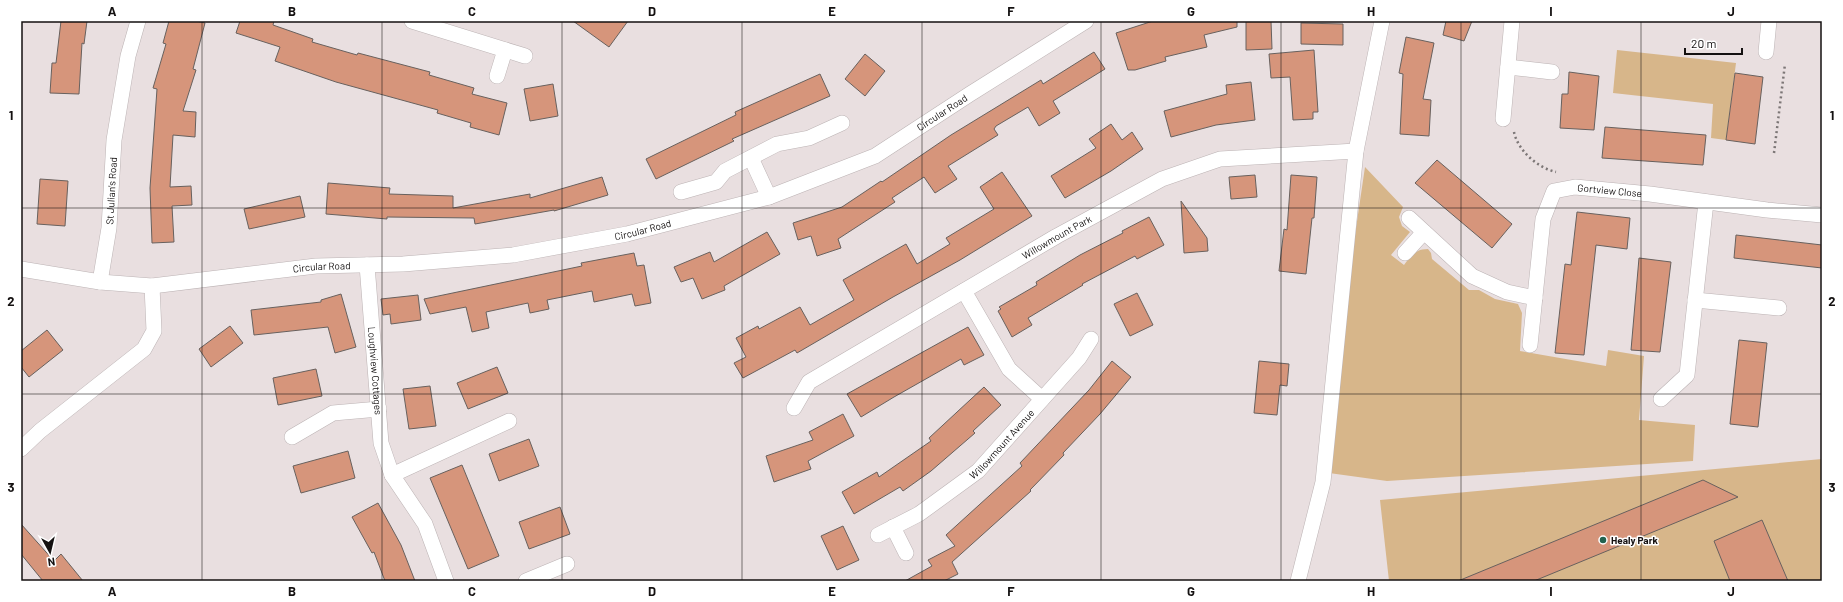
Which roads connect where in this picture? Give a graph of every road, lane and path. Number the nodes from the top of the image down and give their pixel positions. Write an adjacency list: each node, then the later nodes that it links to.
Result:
1 (138, 21): 29 (street, St Julian's Road)
2 (412, 21): 7 (street)
3 (1086, 21): 21 (street, Circular Road)
4 (1382, 21): 16 (street)
5 (1512, 21): 11 (street)
6 (1769, 21): 8 (street)
7 (505, 50): 9 (street); 13 (street)
8 (1766, 52)
9 (525, 56)
10 (1785, 64): 17 (path)
11 (1508, 67): 12 (street); 14 (street)
12 (1552, 72)
13 (497, 76)
14 (1507, 122): 19 (path)
15 (842, 123): 18 (street)
16 (1356, 151): 31 (street, Willowmount Park); 52 (street)
17 (1774, 153)
18 (750, 158): 20 (street); 21 (street)
19 (1559, 173)
20 (681, 192)
21 (769, 197): 27 (street, Circular Road)
22 (1706, 202): 23 (street, Gortview Close); 32 (street, Gortview Close); 33 (street)
23 (1822, 215)
24 (1409, 218): 25 (street)
25 (1424, 232): 26 (street); 32 (street)
26 (1405, 253)
27 (367, 265): 30 (street, Circular Road); 40 (street, Loughview Cottages)
28 (21, 269): 29 (street)
29 (100, 282): 30 (street, Circular Road)
30 (152, 286): 43 (street)
31 (964, 291): 37 (street); 39 (street, Willowmount Park)
32 (1535, 298): 36 (street, Gortview Close)
33 (1695, 300): 34 (street); 38 (street)
34 (1779, 308)
35 (1091, 339): 37 (street, Willowmount Avenue)
36 (1530, 345)
37 (1042, 399): 45 (street, Willowmount Avenue)
38 (1661, 399)
39 (794, 408)
40 (379, 409): 42 (street); 44 (street, Loughview Cottages)
41 (509, 421): 44 (street)
42 (292, 437)
43 (21, 449)
44 (392, 475): 50 (street, Loughview Cottages)
45 (893, 528): 46 (street, Willowmount Avenue); 47 (street)
46 (878, 535)
47 (906, 553)
48 (567, 564): 49 (street)
49 (550, 576): 51 (street)
50 (446, 581)
51 (526, 581)
52 (1298, 581)

